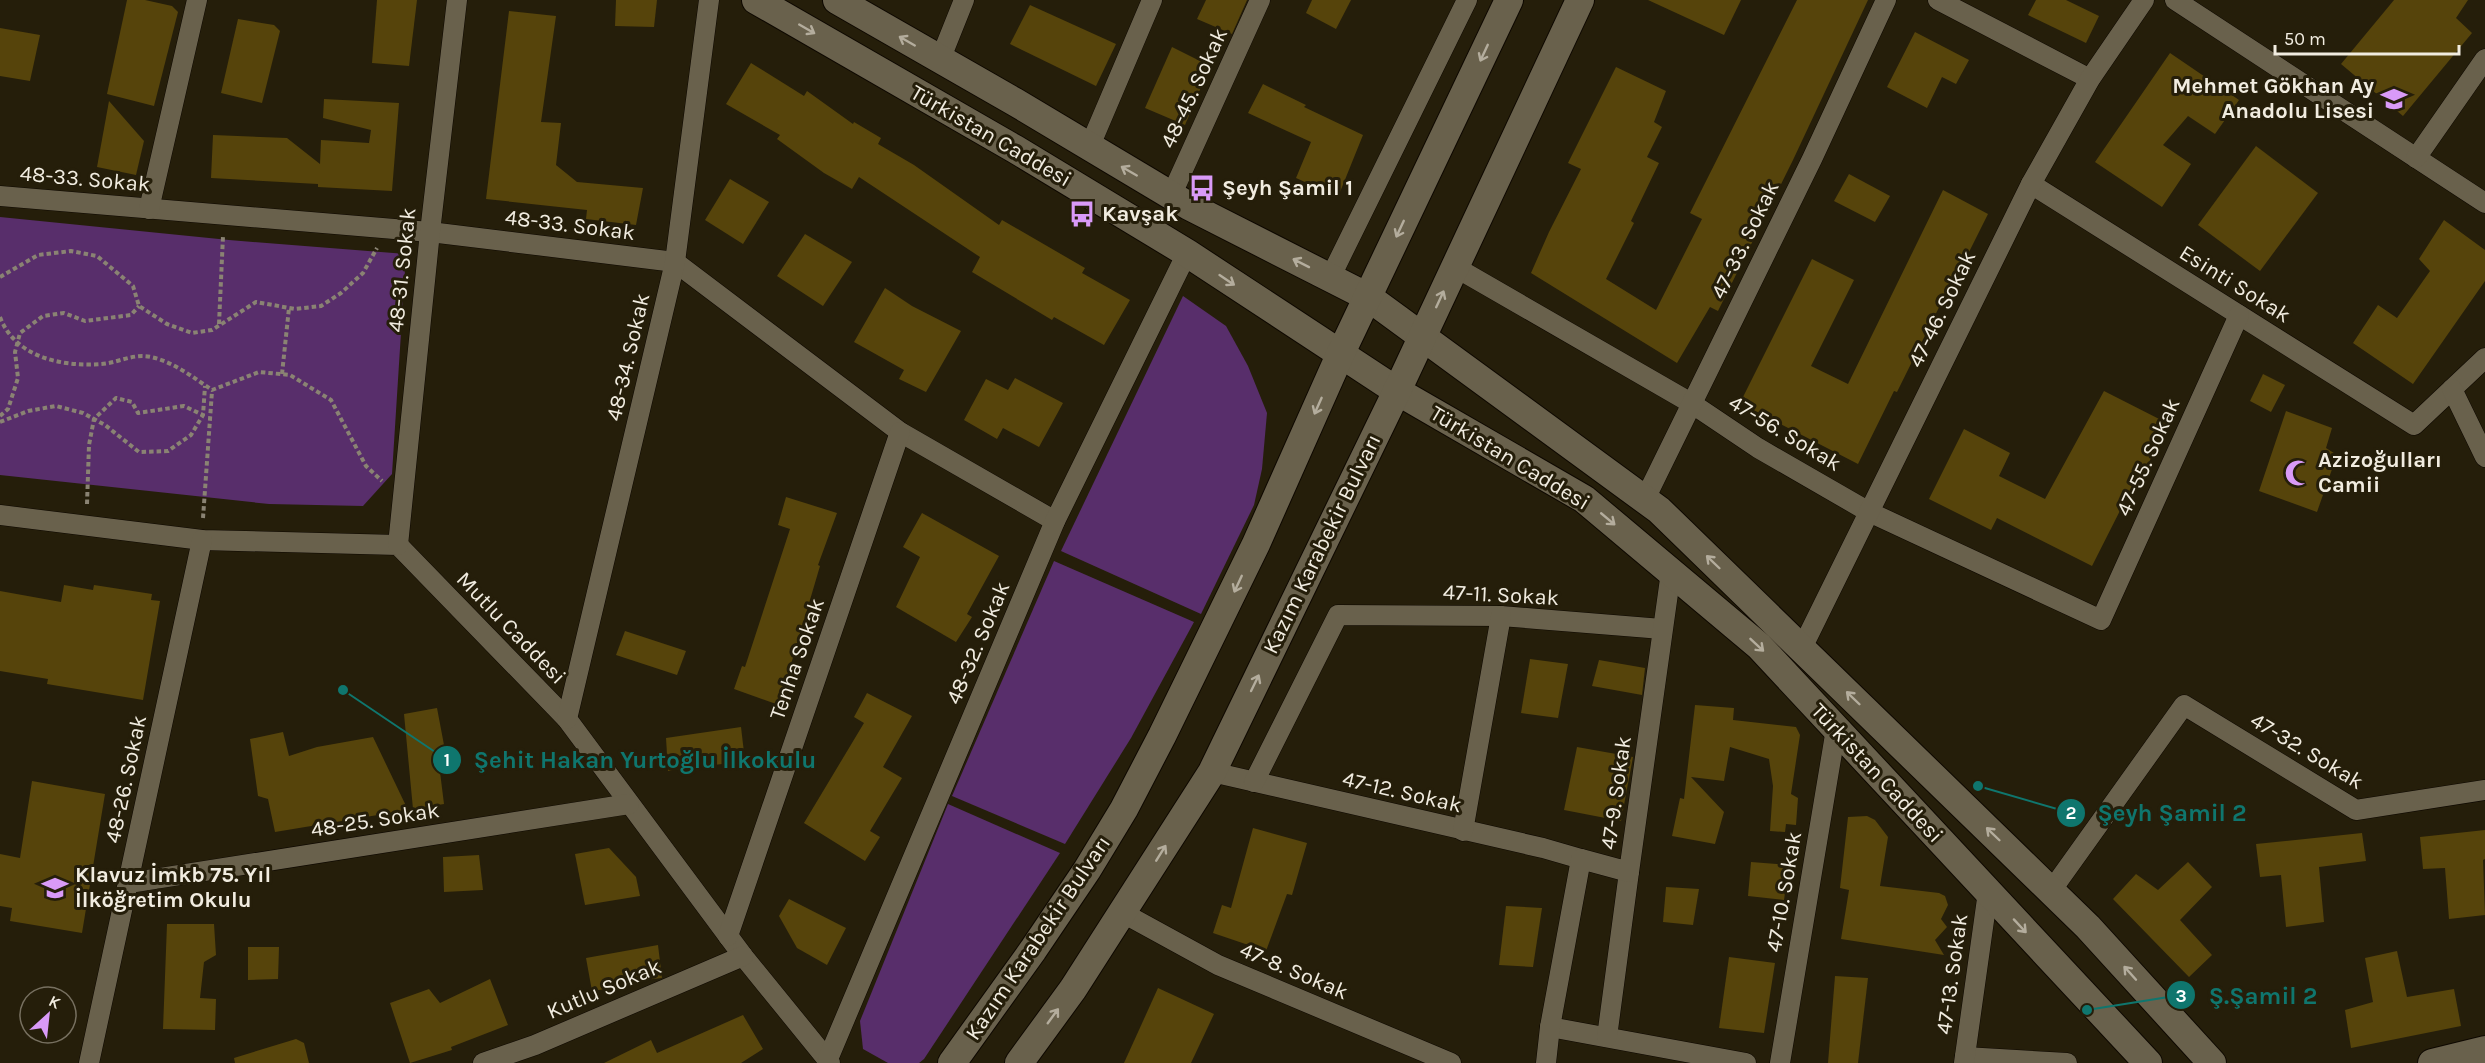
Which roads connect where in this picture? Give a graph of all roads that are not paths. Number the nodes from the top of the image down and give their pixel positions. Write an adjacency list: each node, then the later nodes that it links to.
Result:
1 (197, 0): 25 (street)
2 (457, 0): 26 (street, 48-31. Sokak)
3 (709, 0): 28 (street, 48-34. Sokak)
4 (756, 0): 27 (street, Türkistan Caddesi, one-way to 27)
5 (837, 0): 17 (street, Türkistan Caddesi, one-way to 5)
6 (964, 0): 17 (street)
7 (1152, 0): 19 (street)
8 (1260, 0): 23 (street, 48-45. Sokak)
9 (1467, 0): 30 (street)
10 (1509, 0): 31 (street, Kazım Karabekir Bulvarı, one-way to 31)
11 (1580, 0): 29 (street, Kazım Karabekir Bulvarı)
12 (1886, 0): 38 (street, 47-33. Sokak)
13 (1938, 0): 18 (street)
14 (2144, 0): 18 (street, 47-46. Sokak)
15 (2175, 0): 20 (street)
16 (2485, 59): 20 (street)
17 (940, 60): 19 (street, Türkistan Caddesi)
18 (2090, 79): 21 (street, 47-46. Sokak)
19 (1089, 148): 23 (street, Türkistan Caddesi, one-way to 19)
20 (2416, 158): 24 (street)
21 (2031, 184): 32 (street, Esinti Sokak); 42 (street, 47-46. Sokak)
22 (0, 196): 25 (street, 48-33. Sokak)
23 (1171, 196): 30 (street, Türkistan Caddesi, one-way to 23)
24 (2485, 203)
25 (149, 208): 26 (street, 48-33. Sokak)
26 (430, 232): 28 (street, 48-33. Sokak); 46 (street, 48-31. Sokak)
27 (1187, 254): 34 (street, Türkistan Caddesi, one-way to 34); 44 (street, 48-32. Sokak)
28 (675, 262): 39 (street); 52 (street, 48-34. Sokak)
29 (1455, 267): 33 (street, Kazım Karabekir Bulvarı, one-way to 29); 38 (street, 47-56. Sokak)
30 (1330, 278): 31 (street, Türkistan Caddesi)
31 (1368, 297): 33 (street, Türkistan Caddesi); 34 (street, Kazım Karabekir Bulvarı)
32 (2239, 315): 36 (street, Esinti Sokak); 49 (street, 47-55. Sokak)
33 (1422, 338): 37 (street, Kazım Karabekir Bulvarı); 41 (street, Türkistan Caddesi)
34 (1340, 355): 37 (street, Türkistan Caddesi); 75 (street, Kazım Karabekir Bulvarı, one-way to 75)
35 (2485, 358): 36 (street)
36 (2452, 388): 40 (street)
37 (1398, 391): 47 (street, Türkistan Caddesi, one-way to 47); 54 (street, Kazım Karabekir Bulvarı, one-way to 37)
38 (1691, 403): 41 (street, 47-33. Sokak); 42 (street, 47-56. Sokak)
39 (900, 432): 44 (street); 65 (street, Tenha Sokak)
40 (2485, 457)
41 (1646, 500): 51 (street, Türkistan Caddesi, one-way to 41)
42 (1869, 512): 49 (street, 47-56. Sokak); 51 (street, 47-46. Sokak)
43 (0, 515): 45 (street)
44 (1055, 521): 72 (street, 48-32. Sokak)
45 (202, 540): 46 (street); 61 (street, 48-26. Sokak)
46 (398, 545): 52 (street, Mutlu Caddesi)
47 (1671, 572): 50 (street, 47-9. Sokak); 53 (street, Türkistan Caddesi, one-way to 53)
48 (1501, 616): 50 (street, 47-11. Sokak); 55 (street, 47-11. Sokak); 58 (street)
49 (2101, 620)
50 (1662, 629): 60 (street, 47-9. Sokak)
51 (1802, 648): 62 (street, Türkistan Caddesi, one-way to 51)
52 (567, 719): 57 (street, Mutlu Caddesi)
53 (1836, 729): 63 (street, Türkistan Caddesi); 80 (street, 47-10. Sokak)
54 (1212, 772): 55 (street, 47-12. Sokak); 64 (street, Kazım Karabekir Bulvarı, one-way to 54)
55 (1254, 782): 58 (street, 47-12. Sokak)
56 (2485, 789): 62 (street, 47-32. Sokak)
57 (629, 804): 61 (street, 48-25. Sokak); 65 (street, Mutlu Caddesi)
58 (1463, 831): 59 (street, 47-12. Sokak)
59 (1581, 858): 60 (street, 47-9. Sokak); 67 (street, 47-9. Sokak)
60 (1629, 872): 68 (street)
61 (129, 882): 73 (street, 48-26. Sokak)
62 (2050, 891): 83 (street, Türkistan Caddesi, one-way to 62)
63 (1988, 892): 71 (street, 47-13. Sokak); 82 (street, Türkistan Caddesi, one-way to 82)
64 (1123, 913): 76 (street, Kazım Karabekir Bulvarı, one-way to 64); 77 (street, 47-8. Sokak)
65 (728, 936): 66 (street, Mutlu Caddesi)
66 (743, 956): 70 (street, Kutlu Sokak); 72 (street, Mutlu Caddesi)
67 (1550, 1027): 68 (street); 78 (street, 47-9. Sokak)
68 (1607, 1037): 79 (street)
69 (2485, 1050): 84 (street)
70 (535, 1054): 74 (street, Kutlu Sokak)
71 (1965, 1060): 81 (street)
72 (829, 1061)
73 (89, 1063)
74 (483, 1063)
75 (952, 1063)
76 (1019, 1063)
77 (1451, 1063)
78 (1546, 1063)
79 (1746, 1063)
80 (1780, 1063)
81 (2067, 1063)
82 (2148, 1063)
83 (2212, 1063)
84 (2432, 1063)

